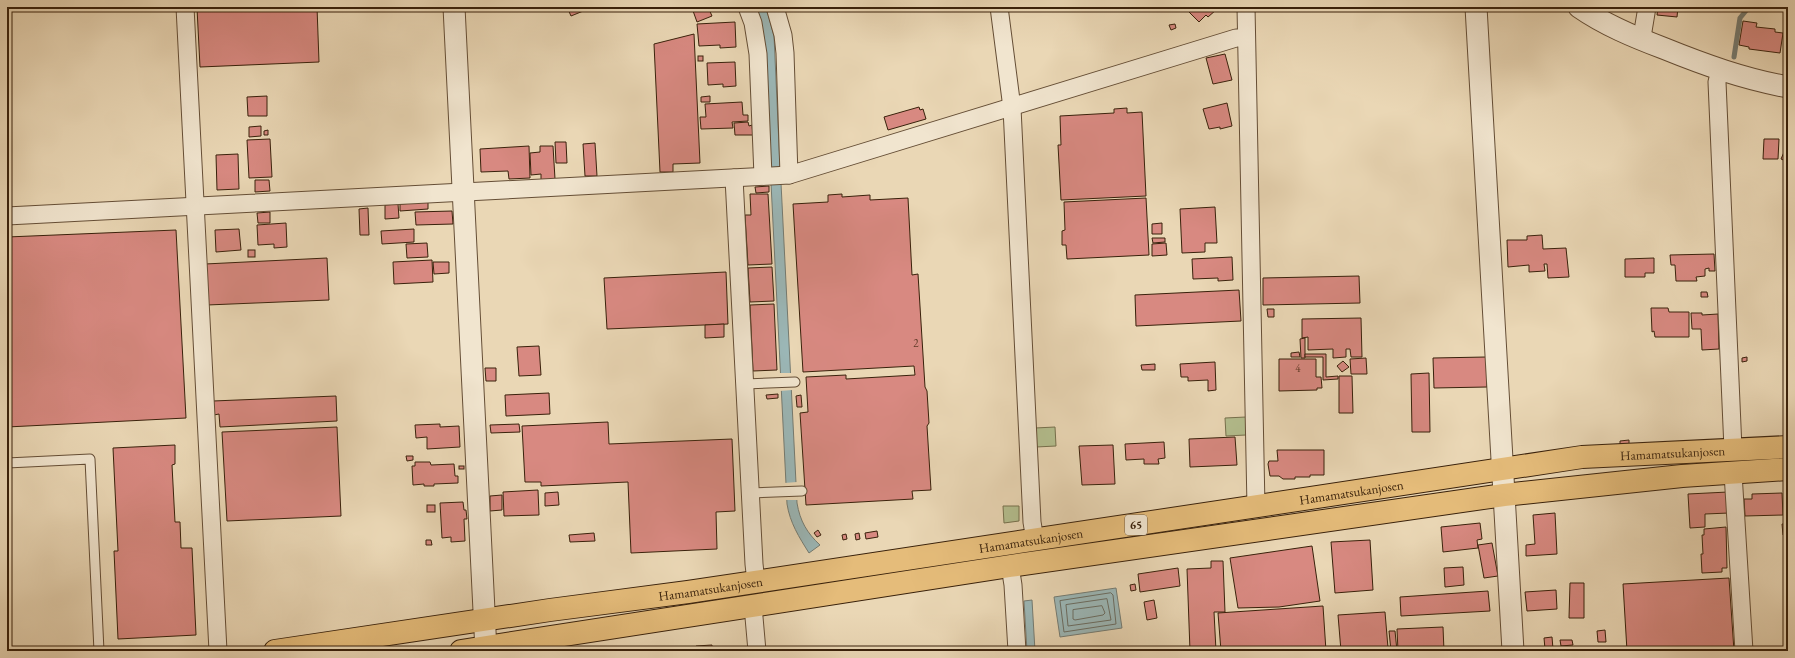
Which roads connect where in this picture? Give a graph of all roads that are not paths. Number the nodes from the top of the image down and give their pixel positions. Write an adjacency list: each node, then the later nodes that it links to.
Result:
1 (185, 7): 19 (street)
2 (454, 7): 18 (street)
3 (747, 7): 16 (street)
4 (775, 7): 15 (street)
5 (999, 7): 14 (street)
6 (1246, 7): 10 (street)
7 (1476, 7): 27 (street)
8 (1579, 7): 11 (street)
9 (1647, 7): 11 (street)
10 (1246, 38): 14 (street); 32 (street)
11 (1640, 39): 12 (street)
12 (1720, 70): 13 (street); 24 (street)
13 (1788, 87)
14 (1012, 108): 15 (street); 33 (street)
15 (789, 175): 16 (street)
16 (763, 176): 17 (street)
17 (734, 178): 18 (street); 22 (street)
18 (463, 192): 19 (street); 37 (street)
19 (195, 206): 20 (street); 40 (street)
20 (7, 216)
21 (794, 382): 22 (lane)
22 (745, 384): 30 (street)
23 (1788, 447): 24 (main road, Hamamatsukanjosen / 65)
24 (1733, 449): 27 (main road, Hamamatsukanjosen / 65)
25 (7, 463): 39 (lane)
26 (1788, 469): 28 (main road, Hamamatsukanjosen / 65)
27 (1502, 470): 31 (street); 32 (main road, Hamamatsukanjosen / 65)
28 (1733, 473): 31 (main road, Hamamatsukanjosen / 65); 46 (street)
29 (800, 491): 30 (lane)
30 (750, 493): 35 (street)
31 (1504, 495): 34 (main road, Hamamatsukanjosen / 65); 45 (street)
32 (1256, 507): 33 (main road, Hamamatsukanjosen / 65)
33 (1035, 540): 35 (main road, Hamamatsukanjosen / 65)
34 (1010, 566): 36 (main road, Hamamatsukanjosen / 65); 44 (street)
35 (756, 582): 37 (main road, Hamamatsukanjosen / 65)
36 (753, 606): 38 (main road, Hamamatsukanjosen / 65); 43 (street)
37 (485, 619): 38 (street); 41 (main road, Hamamatsukanjosen / 65)
38 (486, 649): 42 (main road, Hamamatsukanjosen / 65)
39 (99, 651)
40 (218, 651)
41 (275, 651)
42 (461, 651)
43 (757, 651)
44 (1017, 651)
45 (1513, 651)
46 (1744, 651)

